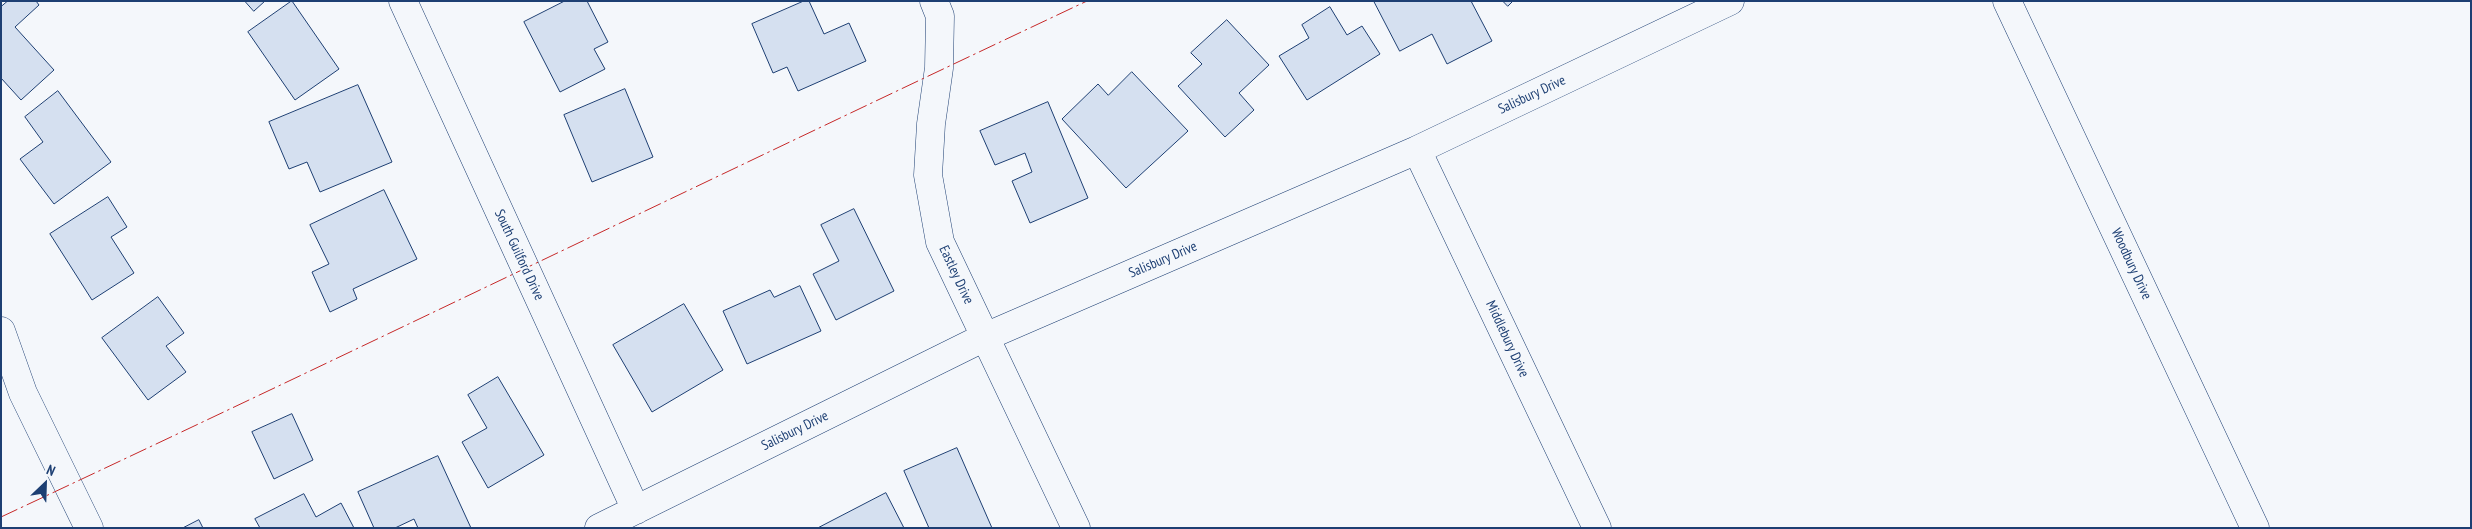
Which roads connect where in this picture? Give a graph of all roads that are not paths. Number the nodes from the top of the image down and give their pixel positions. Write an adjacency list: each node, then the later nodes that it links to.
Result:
1 (403, 1): 8 (street, South Guilford Drive)
2 (934, 1): 7 (street, Eastley Drive)
3 (1730, 1): 5 (street, Salisbury Drive)
4 (2007, 1): 9 (street, Woodbury Drive)
5 (1417, 150): 7 (street, Salisbury Drive); 13 (street, Middlebury Drive)
6 (1, 330): 10 (street)
7 (985, 337): 8 (street, Salisbury Drive); 12 (street, Eastley Drive)
8 (636, 510): 11 (street, Salisbury Drive)
9 (2253, 527)
10 (89, 528)
11 (599, 528)
12 (1076, 528)
13 (1597, 528)

